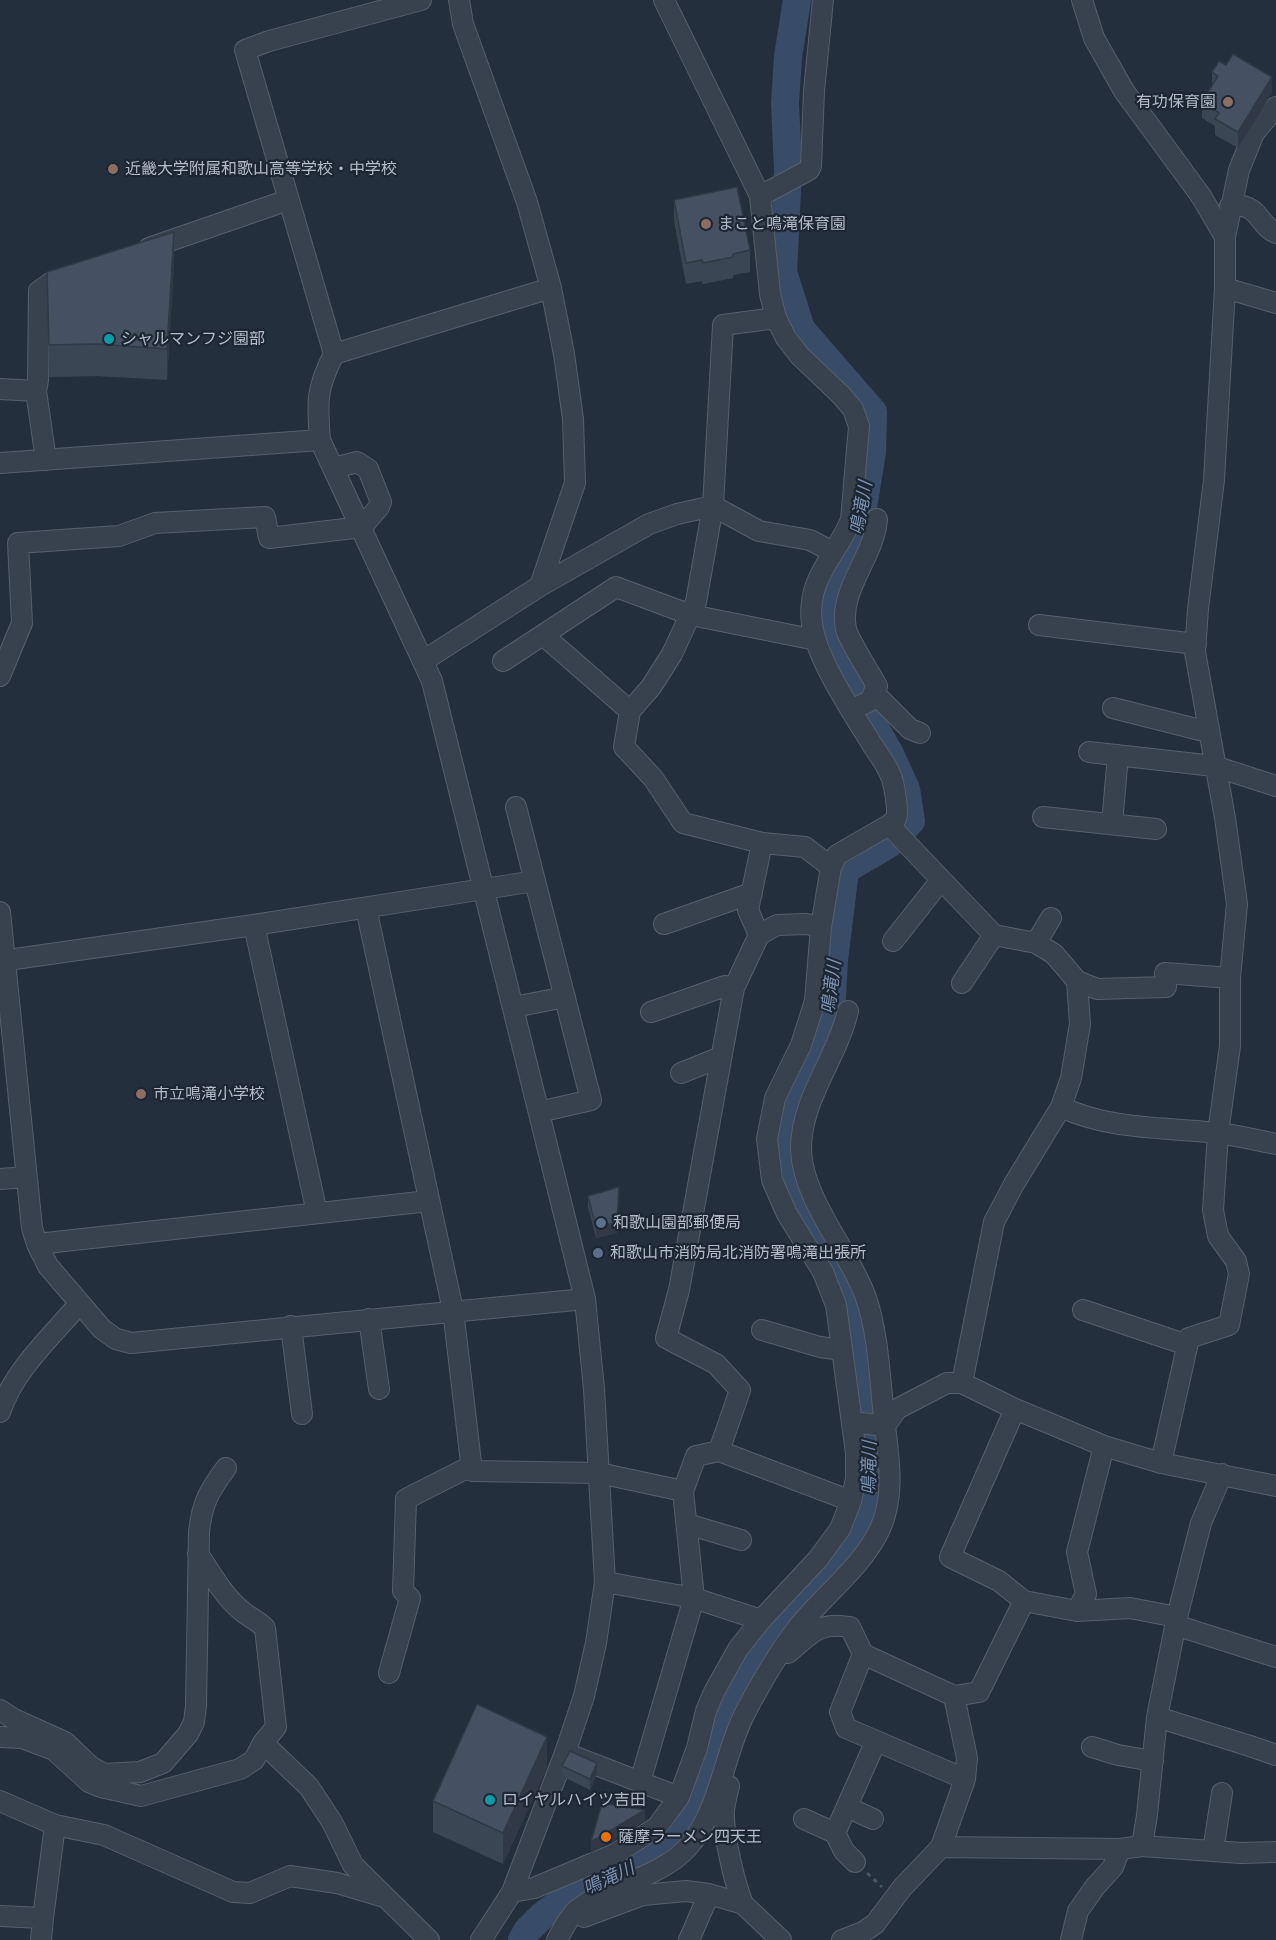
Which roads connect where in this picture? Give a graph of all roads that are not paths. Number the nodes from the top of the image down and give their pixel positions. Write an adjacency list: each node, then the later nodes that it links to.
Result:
1 (421, 0): 8 (street)
2 (459, 0): 14 (street)
3 (664, 0): 7 (street)
4 (823, 0): 7 (street)
5 (1082, 0): 11 (street)
6 (1276, 106): 9 (street)
7 (760, 196): 17 (street)
8 (288, 200): 12 (street); 18 (street)
9 (1230, 206): 10 (street); 11 (street)
10 (1276, 233)
11 (1225, 237): 15 (street)
12 (131, 255)
13 (86, 270): 20 (street)
14 (551, 288): 18 (street); 29 (street)
15 (1225, 288): 16 (street); 34 (street)
16 (1276, 303)
17 (776, 318): 25 (street); 28 (street)
18 (334, 354): 21 (street)
19 (0, 389): 20 (street)
20 (36, 391): 22 (street)
21 (320, 440): 22 (street); 24 (street)
22 (46, 460): 23 (street)
23 (0, 463)
24 (334, 468): 27 (street); 27 (street)
25 (713, 506): 28 (street); 29 (street); 30 (street)
26 (876, 519): 38 (street)
27 (362, 527): 35 (street); 37 (street)
28 (833, 552): 33 (street)
29 (540, 586): 35 (street)
30 (691, 615): 32 (street); 33 (street); 40 (street)
31 (1039, 625): 34 (street)
32 (543, 635): 36 (street); 40 (street)
33 (816, 640): 38 (street)
34 (1196, 644): 41 (street)
35 (423, 661): 56 (street)
36 (503, 661)
37 (0, 676)
38 (863, 703): 42 (street); 51 (street)
39 (1113, 708): 41 (street)
40 (630, 711): 52 (street)
41 (1208, 732): 45 (street)
42 (920, 733)
43 (1089, 752): 44 (street)
44 (1118, 755): 45 (street); 49 (street)
45 (1214, 766): 46 (street); 69 (street)
46 (1276, 786)
47 (516, 807): 55 (street)
48 (1043, 817): 49 (street)
49 (1112, 824): 50 (street)
50 (1156, 829)
51 (896, 833): 53 (street); 54 (street)
52 (762, 843): 53 (street); 57 (street)
53 (831, 867): 63 (street)
54 (941, 880): 65 (street); 66 (street)
55 (535, 881): 56 (street); 73 (street)
56 (484, 890): 58 (street); 74 (street)
57 (752, 893): 61 (street); 64 (street)
58 (366, 908): 62 (street); 85 (street)
59 (0, 912): 68 (street)
60 (1051, 918): 67 (street)
61 (664, 924)
62 (254, 925): 68 (street); 86 (street)
63 (821, 927): 64 (street); 96 (street)
64 (759, 935): 72 (street)
65 (994, 935): 67 (street); 71 (street)
66 (892, 941)
67 (1036, 943): 70 (street)
68 (2, 960): 83 (street)
69 (1230, 978): 70 (street); 81 (street)
70 (1077, 981): 79 (street)
71 (962, 983)
72 (734, 988): 76 (street); 77 (street)
73 (565, 997): 74 (street); 80 (street)
74 (514, 1007): 80 (street)
75 (848, 1011): 102 (street)
76 (651, 1012)
77 (721, 1057): 78 (street); 104 (street)
78 (681, 1073)
79 (1061, 1107): 81 (street); 97 (street)
80 (539, 1112): 88 (street)
81 (1218, 1133): 82 (street); 95 (street)
82 (1276, 1144)
83 (26, 1177): 84 (street); 87 (street)
84 (0, 1179)
85 (429, 1201): 86 (street); 90 (street)
86 (317, 1213): 87 (street)
87 (37, 1244): 89 (street)
88 (585, 1299): 90 (street); 108 (street)
89 (80, 1303): 93 (street); 100 (street)
90 (453, 1310): 92 (street); 106 (street)
91 (1083, 1310): 95 (street)
92 (369, 1319): 93 (street); 98 (street)
93 (291, 1326): 101 (street)
94 (762, 1330): 96 (street)
95 (1188, 1345): 105 (street)
96 (842, 1350): 102 (street)
97 (962, 1383): 99 (street); 102 (street)
98 (379, 1389)
99 (1015, 1409): 103 (street); 118 (street)
100 (0, 1412)
101 (302, 1414)
102 (870, 1424): 112 (street); 124 (street)
103 (1104, 1446): 105 (street); 119 (street)
104 (719, 1450): 111 (street); 112 (street)
105 (1161, 1463): 109 (street)
106 (471, 1466): 108 (street); 125 (street)
107 (226, 1468): 115 (street)
108 (600, 1473): 111 (street); 116 (street)
109 (1221, 1474): 110 (street); 121 (street)
110 (1276, 1486)
111 (684, 1491): 113 (street)
112 (851, 1501): 120 (street)
113 (687, 1524): 114 (street); 117 (street)
114 (741, 1539)
115 (198, 1554): 132 (street); 138 (street)
116 (605, 1582): 117 (street); 134 (street)
117 (694, 1598): 120 (street); 139 (street)
118 (1024, 1601): 119 (street); 126 (street)
119 (1077, 1611): 121 (street)
120 (761, 1620): 141 (street)
121 (1176, 1621): 123 (street); 129 (street)
122 (863, 1654): 124 (street); 126 (street); 131 (street)
123 (1276, 1657)
124 (770, 1669): 128 (street)
125 (389, 1673)
126 (954, 1696): 137 (street)
127 (0, 1710): 138 (street)
128 (744, 1716): 157 (street); 160 (street)
129 (1157, 1718): 135 (street); 136 (street)
130 (0, 1737): 138 (street)
131 (876, 1741): 137 (street); 143 (street)
132 (262, 1743): 138 (street); 156 (street)
133 (1092, 1748): 136 (street)
134 (565, 1753): 139 (street); 154 (street)
135 (1276, 1755)
136 (1153, 1761): 148 (street)
137 (965, 1779): 149 (street)
138 (102, 1780)
139 (640, 1782): 141 (street)
140 (1222, 1793): 151 (street)
141 (679, 1797): 154 (street)
142 (0, 1801): 146 (street)
143 (847, 1807): 145 (street); 147 (street)
144 (804, 1819): 147 (street)
145 (873, 1819)
146 (55, 1825): 156 (street); 159 (street)
147 (835, 1833): 153 (street)
148 (1142, 1846): 150 (street); 151 (street)
149 (941, 1847): 150 (street); 161 (street)
150 (1120, 1848): 168 (street)
151 (1214, 1851): 152 (street)
152 (1276, 1852)
153 (855, 1862)
154 (512, 1892): 162 (street)
155 (709, 1894): 157 (street); 160 (street); 165 (street)
156 (384, 1897): 164 (street)
157 (743, 1904): 166 (street)
158 (0, 1916): 159 (street)
159 (44, 1918): 163 (street)
160 (562, 1932)
161 (868, 1936): 167 (street)
162 (487, 1938)
163 (41, 1940)
164 (429, 1940)
165 (689, 1940)
166 (781, 1940)
167 (842, 1940)
168 (1071, 1940)

